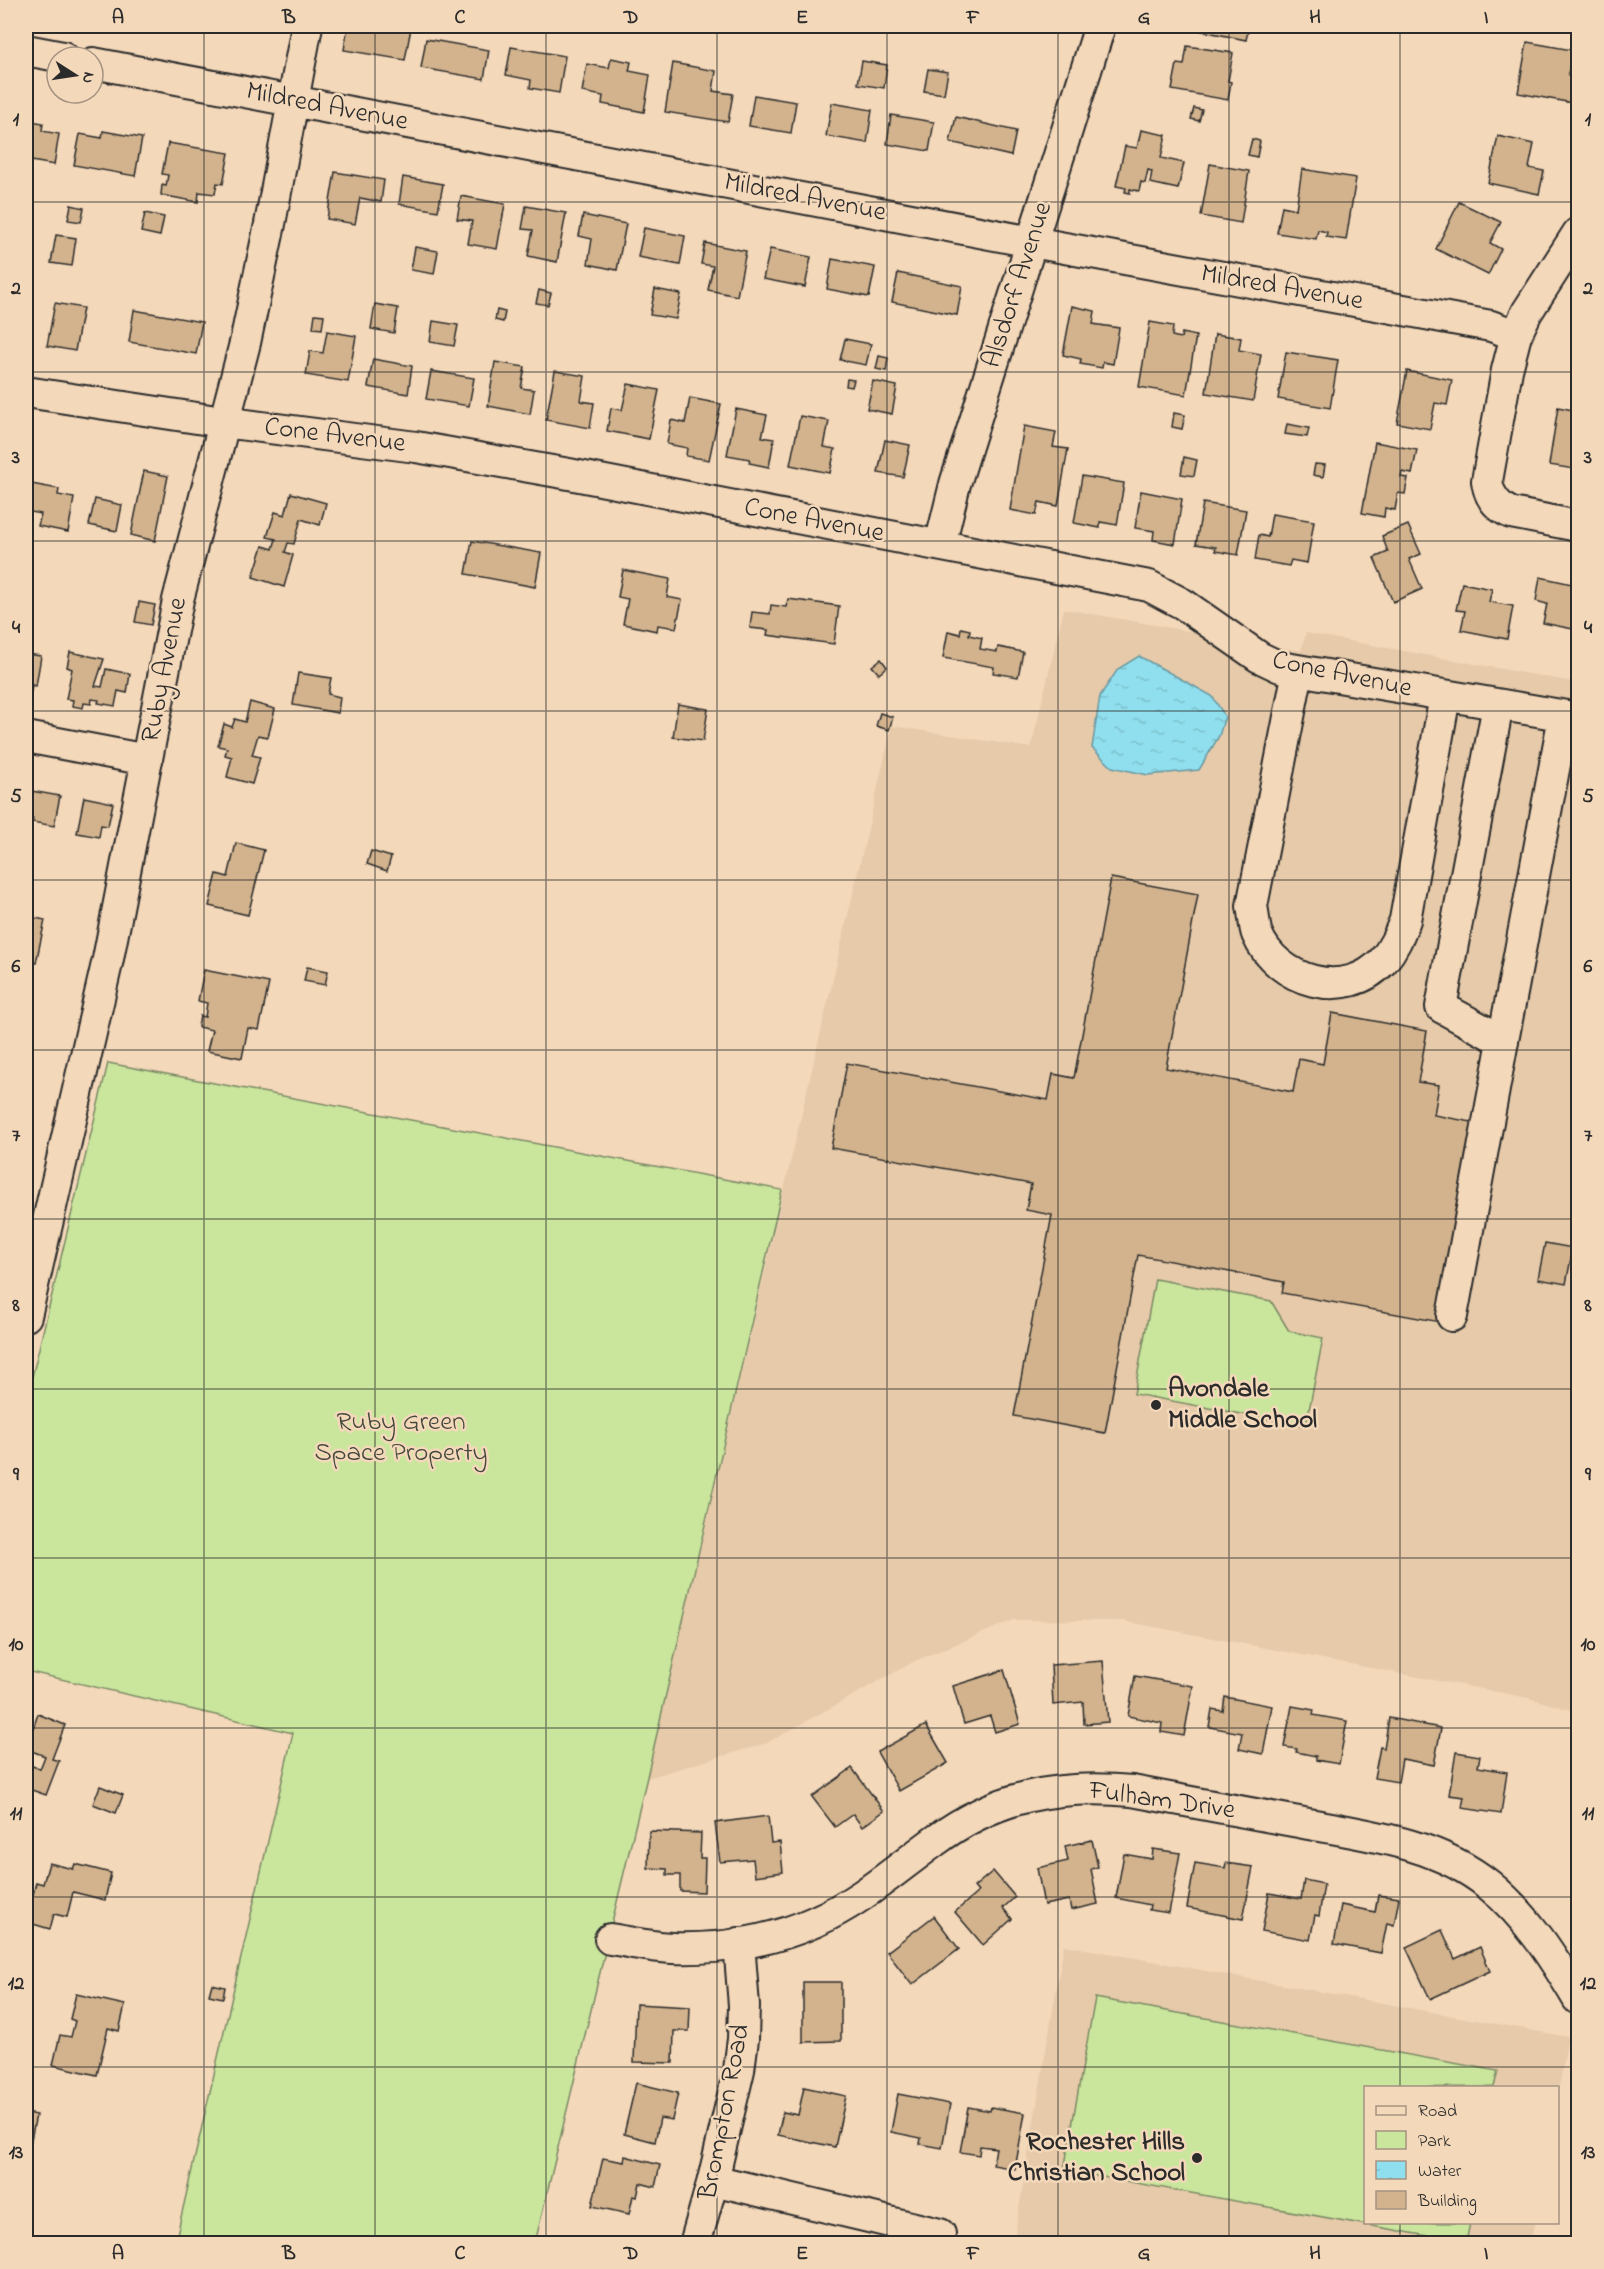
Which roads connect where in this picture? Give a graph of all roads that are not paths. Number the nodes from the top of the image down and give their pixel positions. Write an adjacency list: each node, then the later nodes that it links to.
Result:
1 (307, 26): 6 (street, Ruby Avenue)
2 (1100, 26): 8 (street, Alsdorf Avenue)
3 (26, 50): 4 (street)
4 (45, 54)
5 (105, 65): 6 (street, Mildred Avenue)
6 (293, 101): 8 (street, Mildred Avenue); 11 (street, Ruby Avenue)
7 (1578, 233): 9 (street)
8 (1032, 242): 9 (street, Mildred Avenue); 13 (street, Alsdorf Avenue)
9 (1516, 335): 12 (street)
10 (26, 392): 11 (street, Cone Avenue)
11 (223, 422): 13 (street, Cone Avenue); 19 (street, Ruby Avenue)
12 (1578, 526)
13 (940, 545): 14 (street, Cone Avenue)
14 (1298, 671): 15 (street, Cone Avenue); 15 (street)
15 (1445, 696): 16 (street, Cone Avenue)
16 (1498, 705): 17 (street, Cone Avenue); 20 (street)
17 (1571, 717): 20 (street)
18 (26, 737): 19 (street)
19 (147, 760): 21 (street, Ruby Avenue)
20 (1503, 1041): 22 (street)
21 (26, 1316)
22 (1452, 1316)
23 (610, 1939): 24 (street, Fulham Drive)
24 (739, 1943): 25 (street, Fulham Drive); 26 (street, Brompton Road)
25 (1578, 1999)
26 (713, 2180): 27 (street); 28 (street, Brompton Road)
27 (940, 2234)
28 (695, 2244)

